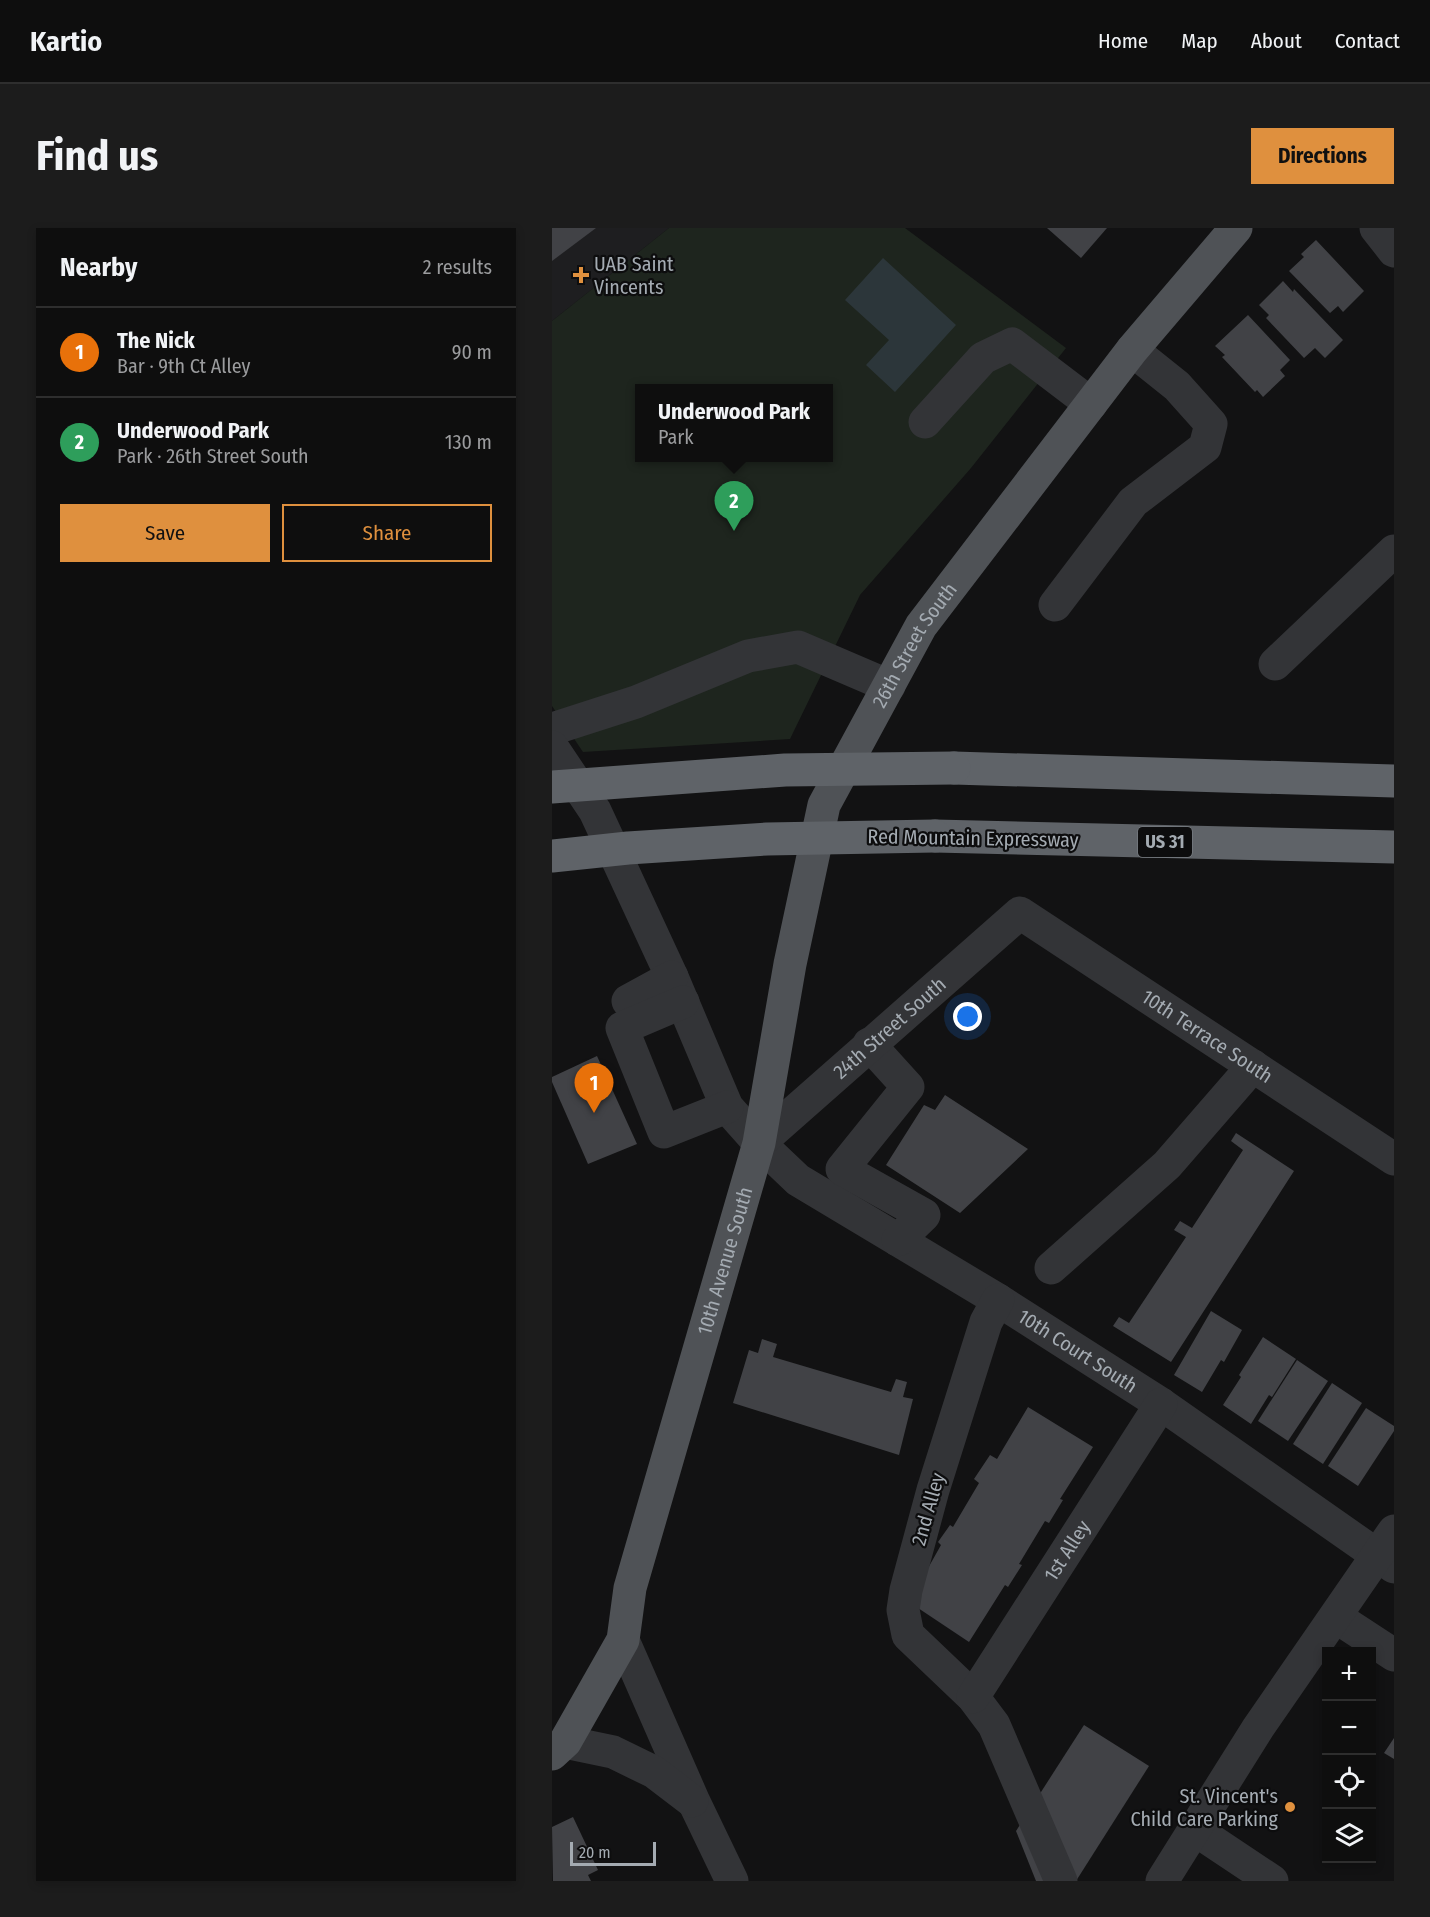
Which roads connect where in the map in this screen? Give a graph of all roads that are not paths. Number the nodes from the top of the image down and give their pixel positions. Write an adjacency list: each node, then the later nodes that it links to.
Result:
1 (1236, 228): 4 (main road, 26th Street South)
2 (1376, 228): 3 (street)
3 (1394, 251)
4 (1132, 350): 5 (main road, 26th Street South); 8 (street)
5 (1091, 404): 6 (street); 10 (main road, 26th Street South)
6 (925, 422)
7 (1394, 551): 9 (street)
8 (1055, 604)
9 (1275, 664)
10 (889, 686): 11 (street); 23 (main road, 26th Street South)
11 (552, 729)
12 (552, 747): 18 (street)
13 (1394, 781): 14 (highway, bridge)
14 (552, 787)
15 (1394, 847): 16 (highway, Red Mountain Expressway / US 31, bridge)
16 (552, 856)
17 (1020, 913): 20 (street, 24th Street South); 21 (street, 10th Terrace South)
18 (677, 989): 19 (street); 22 (street); 22 (street)
19 (628, 1001)
20 (869, 1044): 23 (street, 24th Street South); 25 (street)
21 (1253, 1066): 24 (street, 10th Terrace South); 28 (street)
22 (727, 1107): 23 (street)
23 (759, 1143): 26 (street, 10th Court South); 33 (main road, 10th Avenue South)
24 (1394, 1159)
25 (842, 1169): 26 (street); 27 (street)
26 (822, 1194): 27 (street, 10th Court South)
27 (898, 1240): 29 (street, 10th Court South)
28 (1052, 1268)
29 (998, 1300): 30 (street, 10th Court South); 35 (street, 2nd Alley)
30 (1161, 1404): 31 (street, 10th Court South); 35 (street, 1st Alley)
31 (1389, 1551): 32 (street)
32 (1336, 1617): 34 (street); 38 (street)
33 (623, 1640): 36 (main road); 37 (street)
34 (1394, 1655)
35 (973, 1697): 40 (street, 2nd Alley)
36 (559, 1748): 37 (street)
37 (694, 1802): 39 (street)
38 (1194, 1829): 41 (street); 42 (street)
39 (732, 1881)
40 (1061, 1881)
41 (1162, 1881)
42 (1272, 1881)

